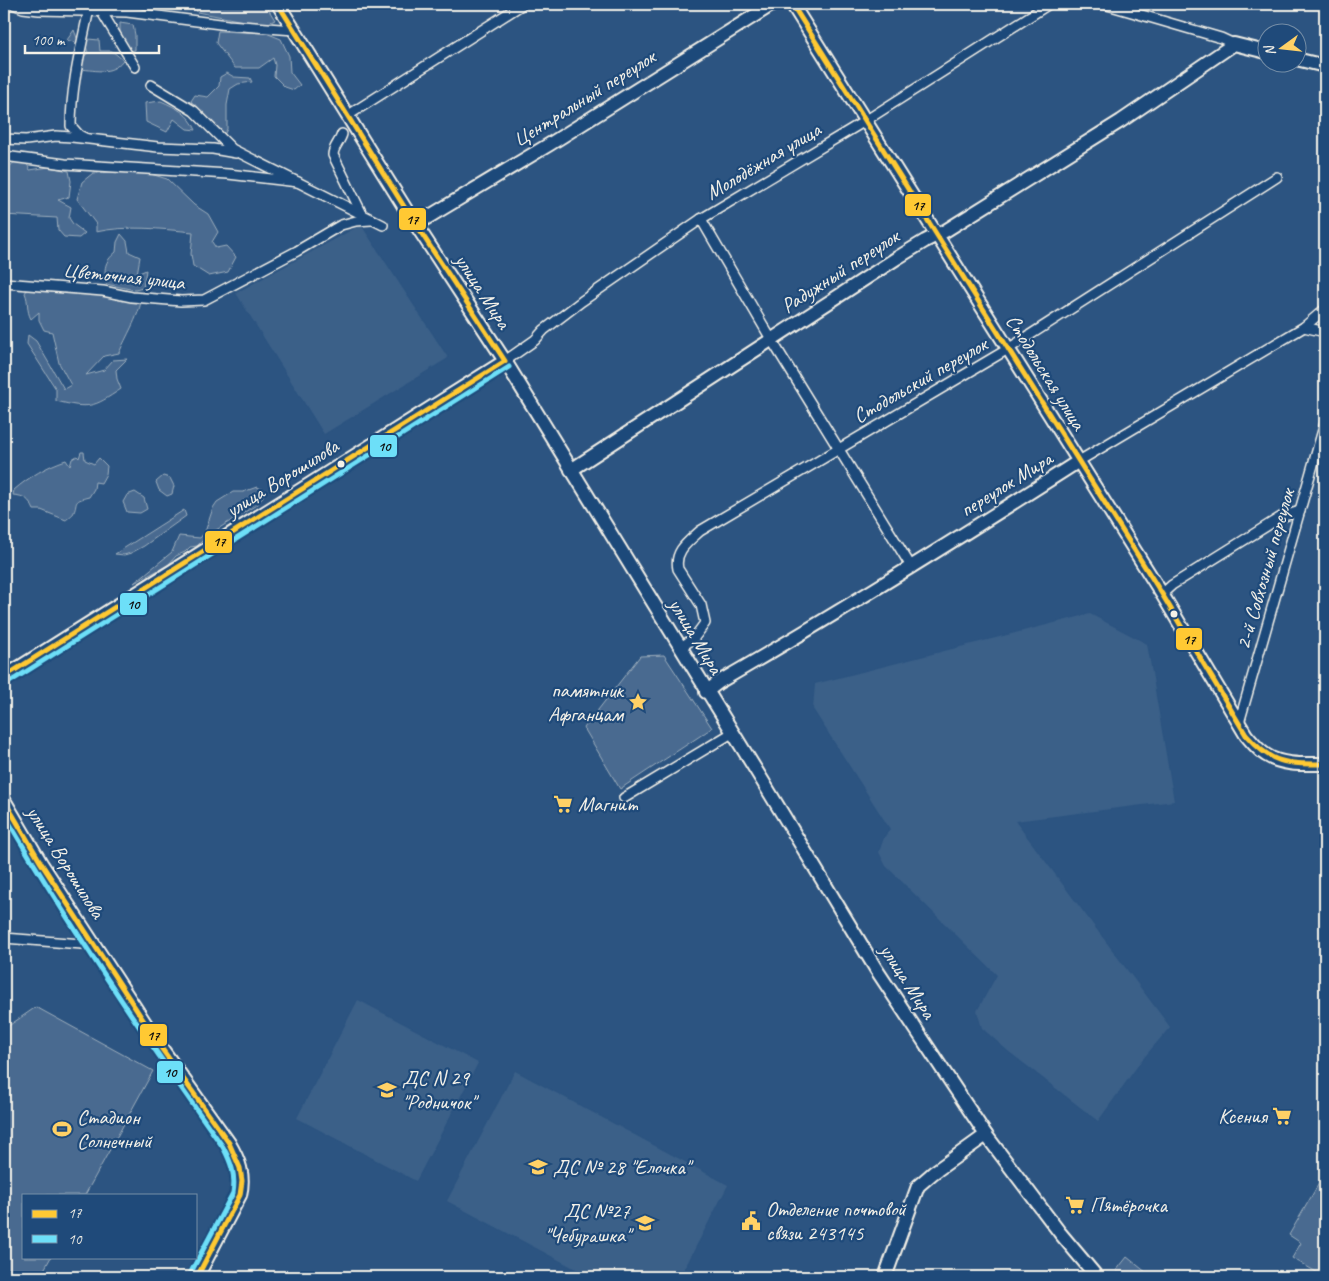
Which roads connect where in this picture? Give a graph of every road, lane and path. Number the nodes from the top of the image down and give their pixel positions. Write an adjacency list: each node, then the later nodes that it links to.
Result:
1 (13, 4): 9 (street)
2 (278, 4): 10 (street, улица Мира)
3 (523, 4): 17 (street)
4 (773, 4): 28 (street, Центральный переулок)
5 (792, 4): 18 (street, Стодольская улица)
6 (1049, 4): 18 (street, Молодёжная улица)
7 (1104, 4): 11 (street)
8 (99, 7): 9 (street); 10 (street); 15 (street)
9 (89, 8): 21 (street)
10 (294, 30): 17 (street, улица Мира)
11 (1234, 44): 12 (street); 30 (street, Радужный переулок)
12 (1256, 50)
13 (1306, 61): 14 (street)
14 (1325, 66)
15 (135, 67)
16 (151, 85): 22 (street)
17 (347, 116): 28 (street, улица Мира)
18 (865, 121): 27 (street, Молодёжная улица); 30 (street, Стодольская улица)
19 (342, 134): 26 (street)
20 (4, 139): 21 (street)
21 (87, 139): 22 (street)
22 (241, 154): 25 (street)
23 (4, 156): 25 (street)
24 (1277, 177): 36 (street, Стодольский переулок)
25 (298, 182): 26 (street)
26 (367, 218): 29 (street); 31 (street, Цветочная улица)
27 (701, 218): 35 (street); 37 (street, Молодёжная улица)
28 (415, 224): 37 (street, улица Мира)
29 (383, 225)
30 (936, 235): 35 (street, Радужный переулок); 36 (street, Стодольская улица)
31 (4, 283)
32 (1325, 309): 33 (street, переулок Мира)
33 (1304, 326): 34 (street); 40 (street, переулок Мира)
34 (1325, 332)
35 (771, 339): 39 (street); 41 (street, Радужный переулок)
36 (1008, 349): 39 (street, Стодольский переулок); 40 (street, Стодольская улица)
37 (505, 361): 41 (street, улица Мира); 46 (street, улица Ворошилова)
38 (1325, 423): 42 (street, 2-й Совхозный переулок)
39 (838, 449): 43 (street); 45 (street, Стодольский переулок)
40 (1079, 461): 43 (street, переулок Мира); 44 (street, Стодольская улица)
41 (571, 470): 45 (street, улица Мира)
42 (1300, 511): 44 (street); 48 (street, 2-й Совхозный переулок)
43 (912, 568): 47 (street, переулок Мира)
44 (1162, 594): 48 (street, Стодольская улица)
45 (680, 648): 47 (street, улица Мира)
46 (4, 677)
47 (706, 692): 49 (street, улица Мира)
48 (1238, 724): 50 (street, Стодольская улица)
49 (732, 733): 51 (street); 55 (street, улица Мира)
50 (1325, 764)
51 (624, 798)
52 (4, 800): 54 (street, улица Ворошилова)
53 (4, 938): 54 (street, улица Ворошилова)
54 (95, 945): 56 (street, улица Ворошилова)
55 (986, 1134): 57 (street); 58 (street, улица Мира)
56 (197, 1277)
57 (885, 1277)
58 (1097, 1277)

